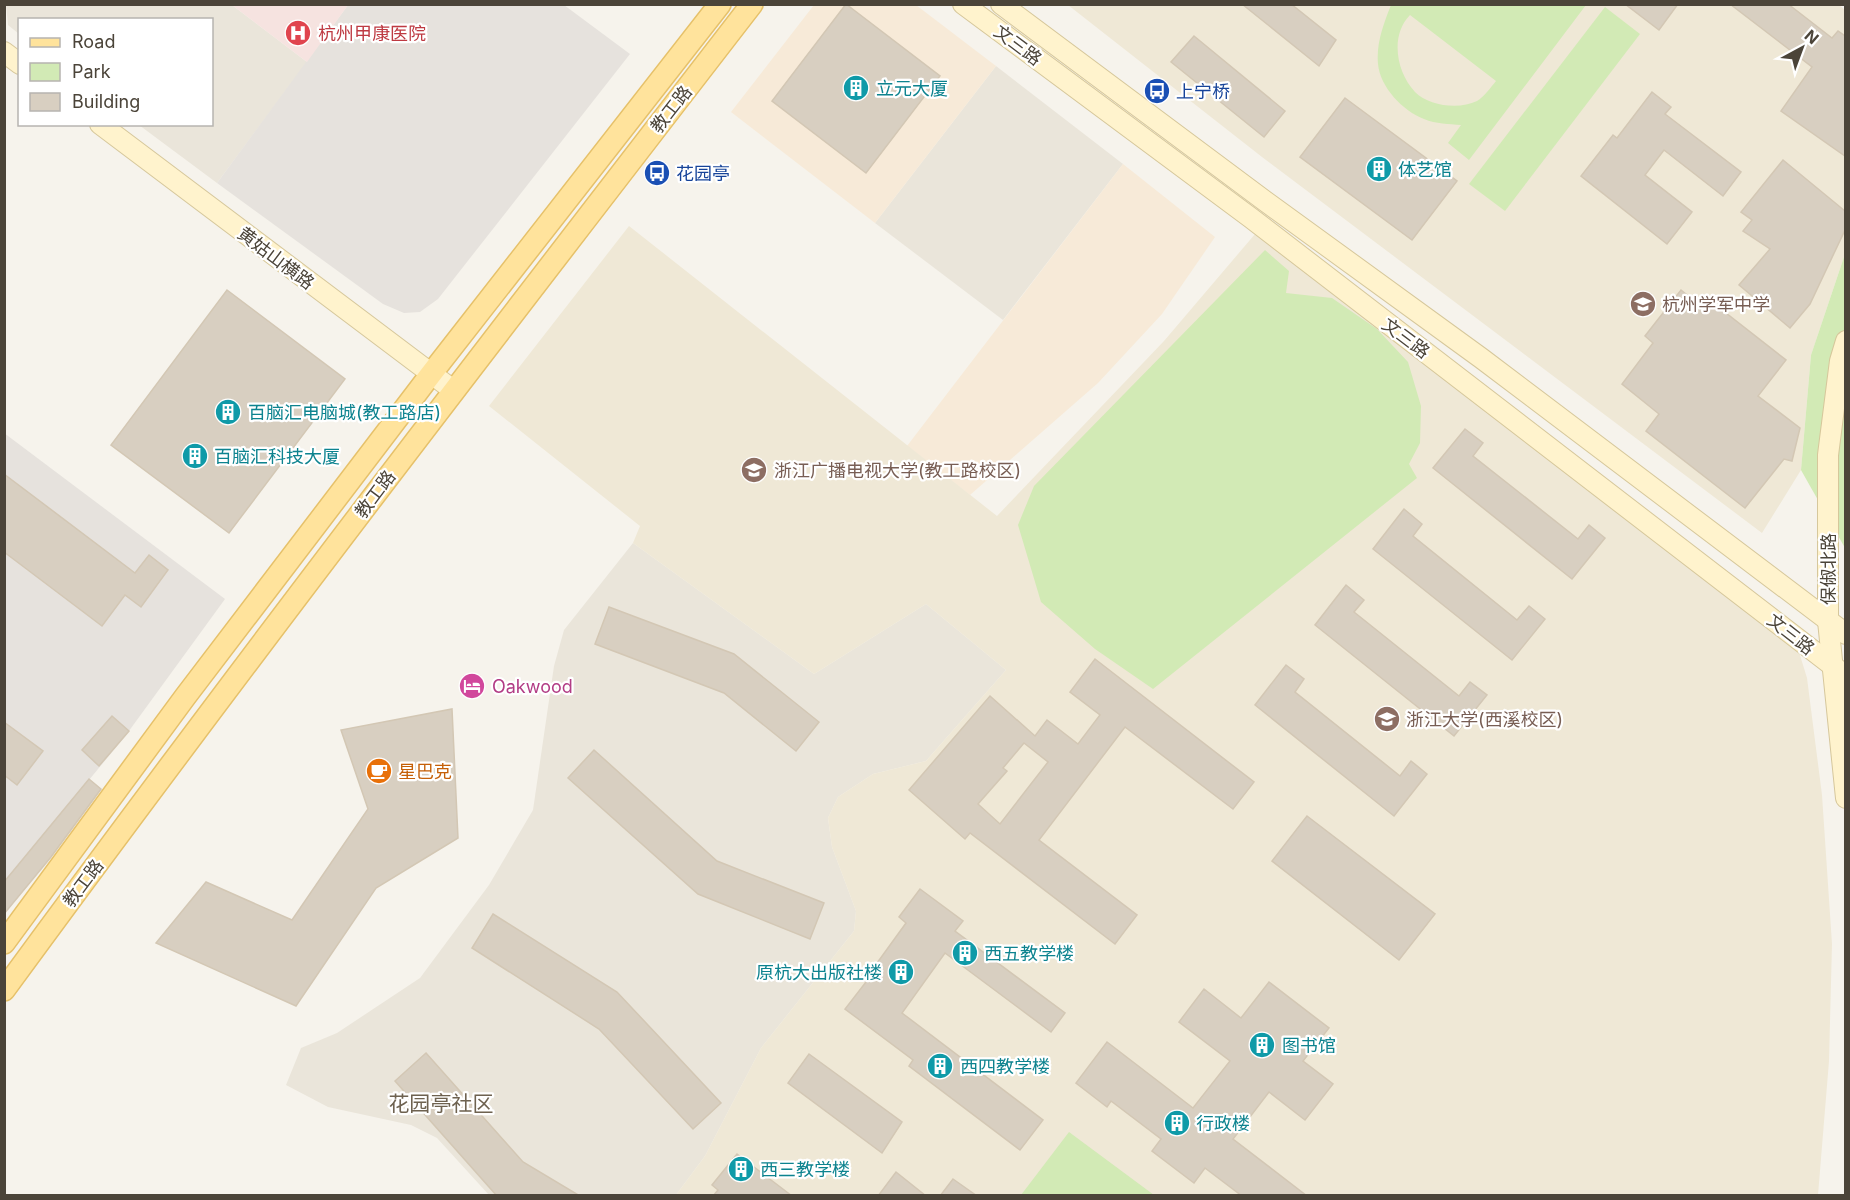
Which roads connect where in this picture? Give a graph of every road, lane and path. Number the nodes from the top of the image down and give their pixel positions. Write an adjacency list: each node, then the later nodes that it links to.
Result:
1 (720, 4): 9 (main road, 教工路)
2 (752, 4): 10 (main road, 教工路)
3 (963, 4): 13 (main road, 文三路)
4 (1001, 4): 11 (main road, 文三路)
5 (4, 52): 6 (main road)
6 (18, 62)
7 (103, 126): 9 (main road, 黄姑山横路)
8 (1845, 341): 11 (main road, 保俶北路)
9 (431, 374): 10 (main road, 黄姑山横路); 15 (main road, 教工路)
10 (453, 390): 16 (main road, 教工路)
11 (1828, 621): 12 (main road, 文三路); 13 (main road, 保俶北路)
12 (1845, 634)
13 (1839, 671): 14 (main road, 保俶北路)
14 (1845, 798)
15 (4, 943)
16 (4, 990)

